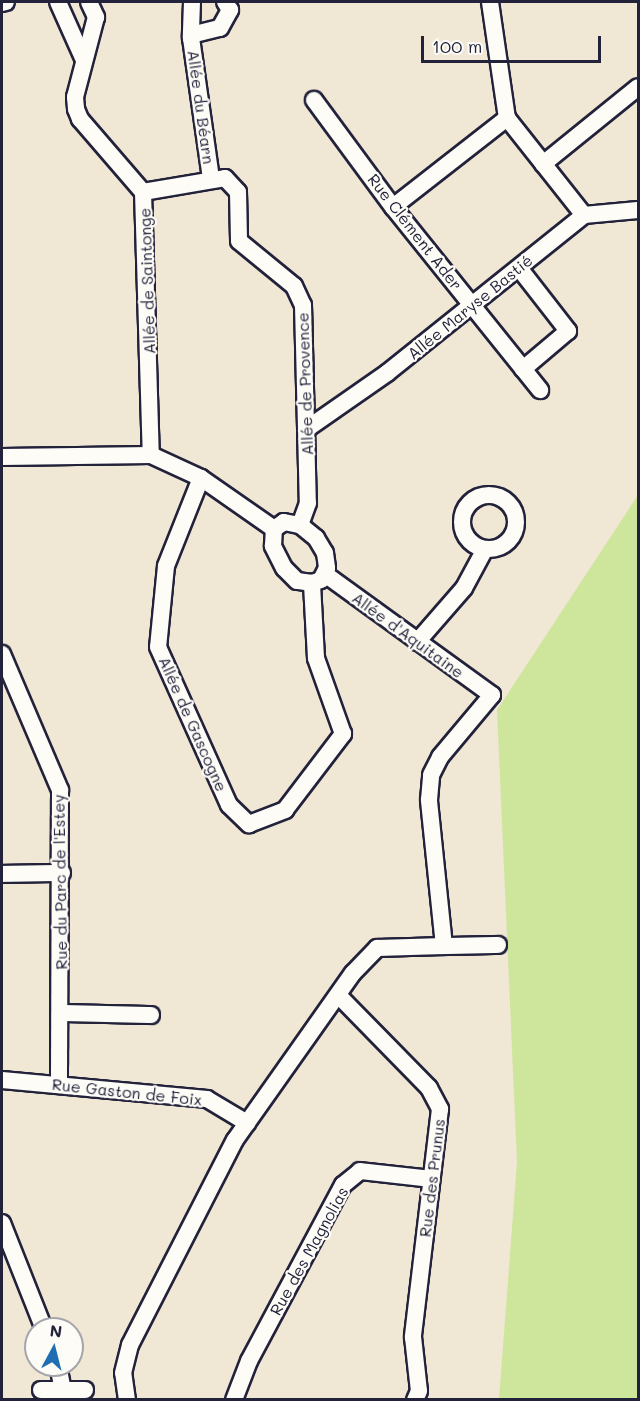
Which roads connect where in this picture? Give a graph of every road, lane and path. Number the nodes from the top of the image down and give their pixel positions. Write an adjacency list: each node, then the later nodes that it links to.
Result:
1 (6, 2): 7 (street)
2 (58, 2): 9 (street)
3 (89, 2): 9 (street, Allée de Saintonge)
4 (192, 2): 8 (street, Allée du Béarn)
5 (225, 2): 8 (street, Allée du Béarn)
6 (490, 2): 12 (street)
7 (2, 3)
8 (191, 35): 14 (street, Allée du Béarn)
9 (84, 60): 15 (street, Allée de Saintonge)
10 (639, 87): 13 (street)
11 (314, 100): 16 (street, Rue Clément Ader)
12 (507, 118): 13 (street); 16 (street)
13 (543, 164): 18 (street)
14 (211, 179): 15 (street); 23 (street, Allée de Provence)
15 (143, 192): 24 (street, Allée de Saintonge)
16 (393, 207): 20 (street, Rue Clément Ader)
17 (639, 210): 18 (street)
18 (584, 215): 19 (street, Allée Maryse Bastié)
19 (519, 268): 20 (street, Allée Maryse Bastié); 21 (street)
20 (472, 305): 21 (street, Rue Clément Ader); 23 (street, Allée Maryse Bastié)
21 (524, 369): 22 (street, Rue Clément Ader)
22 (540, 390)
23 (308, 428): 27 (street, Allée de Provence)
24 (151, 455): 25 (street); 26 (street)
25 (2, 457)
26 (201, 478): 28 (street); 30 (street, Allée de Gascogne)
27 (300, 525): 28 (street); 30 (street)
28 (274, 529): 30 (street)
29 (485, 549): 31 (street)
30 (319, 579): 31 (street, Allée d'Aquitaine)
31 (417, 642): 36 (street, Allée d'Aquitaine)
32 (2, 654): 33 (street, Rue du Parc de l'Estey)
33 (62, 873): 34 (street); 38 (street, Rue du Parc de l'Estey)
34 (2, 874)
35 (498, 945): 36 (street)
36 (444, 946): 37 (street)
37 (338, 995): 42 (street); 43 (street, Rue des Prunus)
38 (61, 1012): 39 (street); 41 (street, Rue du Parc de l'Estey)
39 (151, 1015)
40 (2, 1080): 41 (street, Rue Gaston de Foix)
41 (59, 1085): 42 (street, Rue Gaston de Foix)
42 (246, 1123): 50 (street)
43 (431, 1179): 51 (street, Rue des Magnolias); 52 (street, Rue des Prunus)
44 (2, 1223): 45 (street)
45 (39, 1317)
46 (60, 1377): 48 (street)
47 (41, 1390): 48 (street)
48 (63, 1390): 49 (street)
49 (85, 1390)
50 (127, 1400)
51 (234, 1400)
52 (415, 1400)

